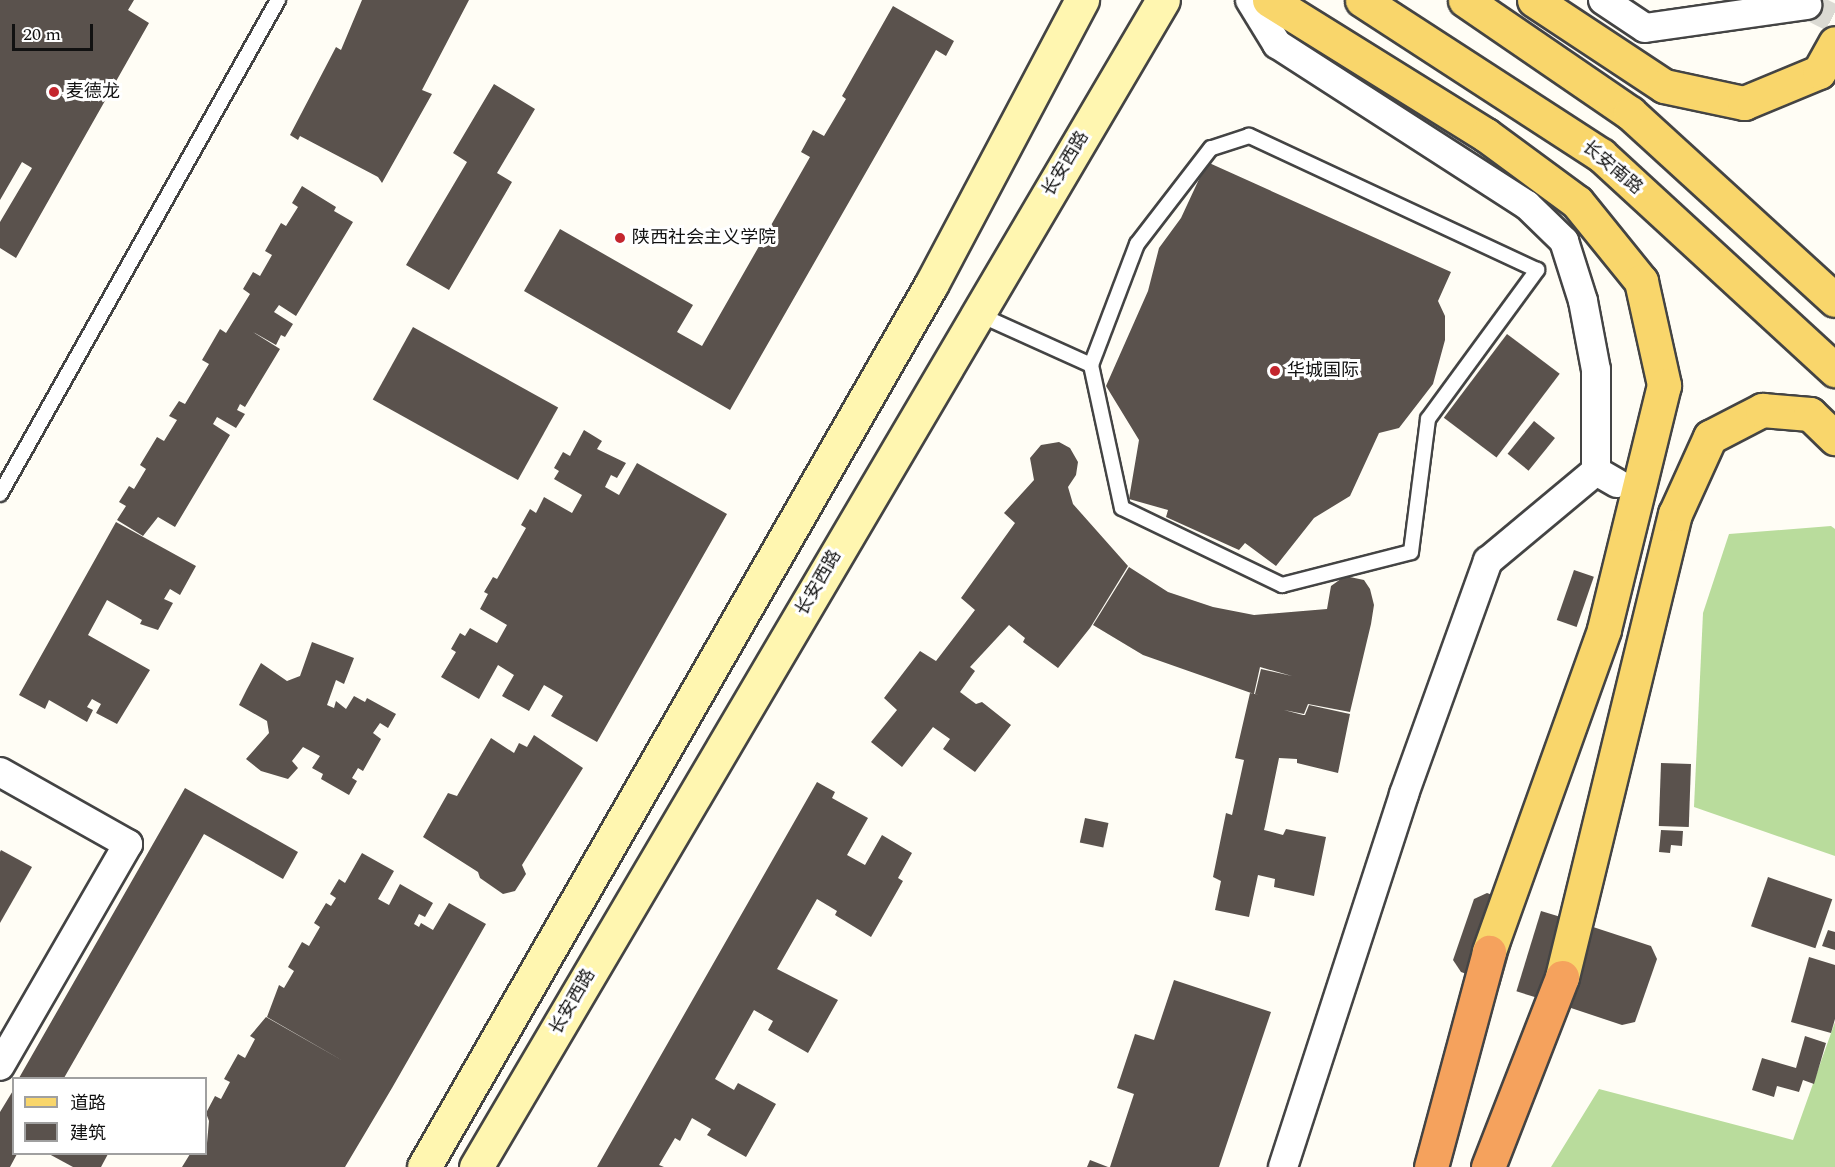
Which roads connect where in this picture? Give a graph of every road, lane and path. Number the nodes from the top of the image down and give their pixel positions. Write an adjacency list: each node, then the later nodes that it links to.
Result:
1 (278, 0): 17 (lane)
2 (1082, 0): 22 (main road)
3 (1163, 0): 13 (main road, 长安西路)
4 (1250, 0): 24 (street)
5 (1269, 0): 19 (main road)
6 (1362, 0): 15 (main road, 长安南路)
7 (1465, 0): 12 (main road)
8 (1534, 0): 11 (main road)
9 (1603, 0): 10 (street)
10 (1807, 5)
11 (1835, 43)
12 (1835, 300)
13 (976, 314): 14 (lane); 23 (main road, 长安西路)
14 (1091, 365): 14 (lane)
15 (1835, 370)
16 (1835, 438): 20 (main road)
17 (0, 494)
18 (0, 772): 21 (street)
19 (1489, 952): 25 (highway)
20 (1562, 976): 26 (highway)
21 (0, 1066)
22 (424, 1167)
23 (476, 1167)
24 (1283, 1167)
25 (1431, 1167)
26 (1488, 1167)

